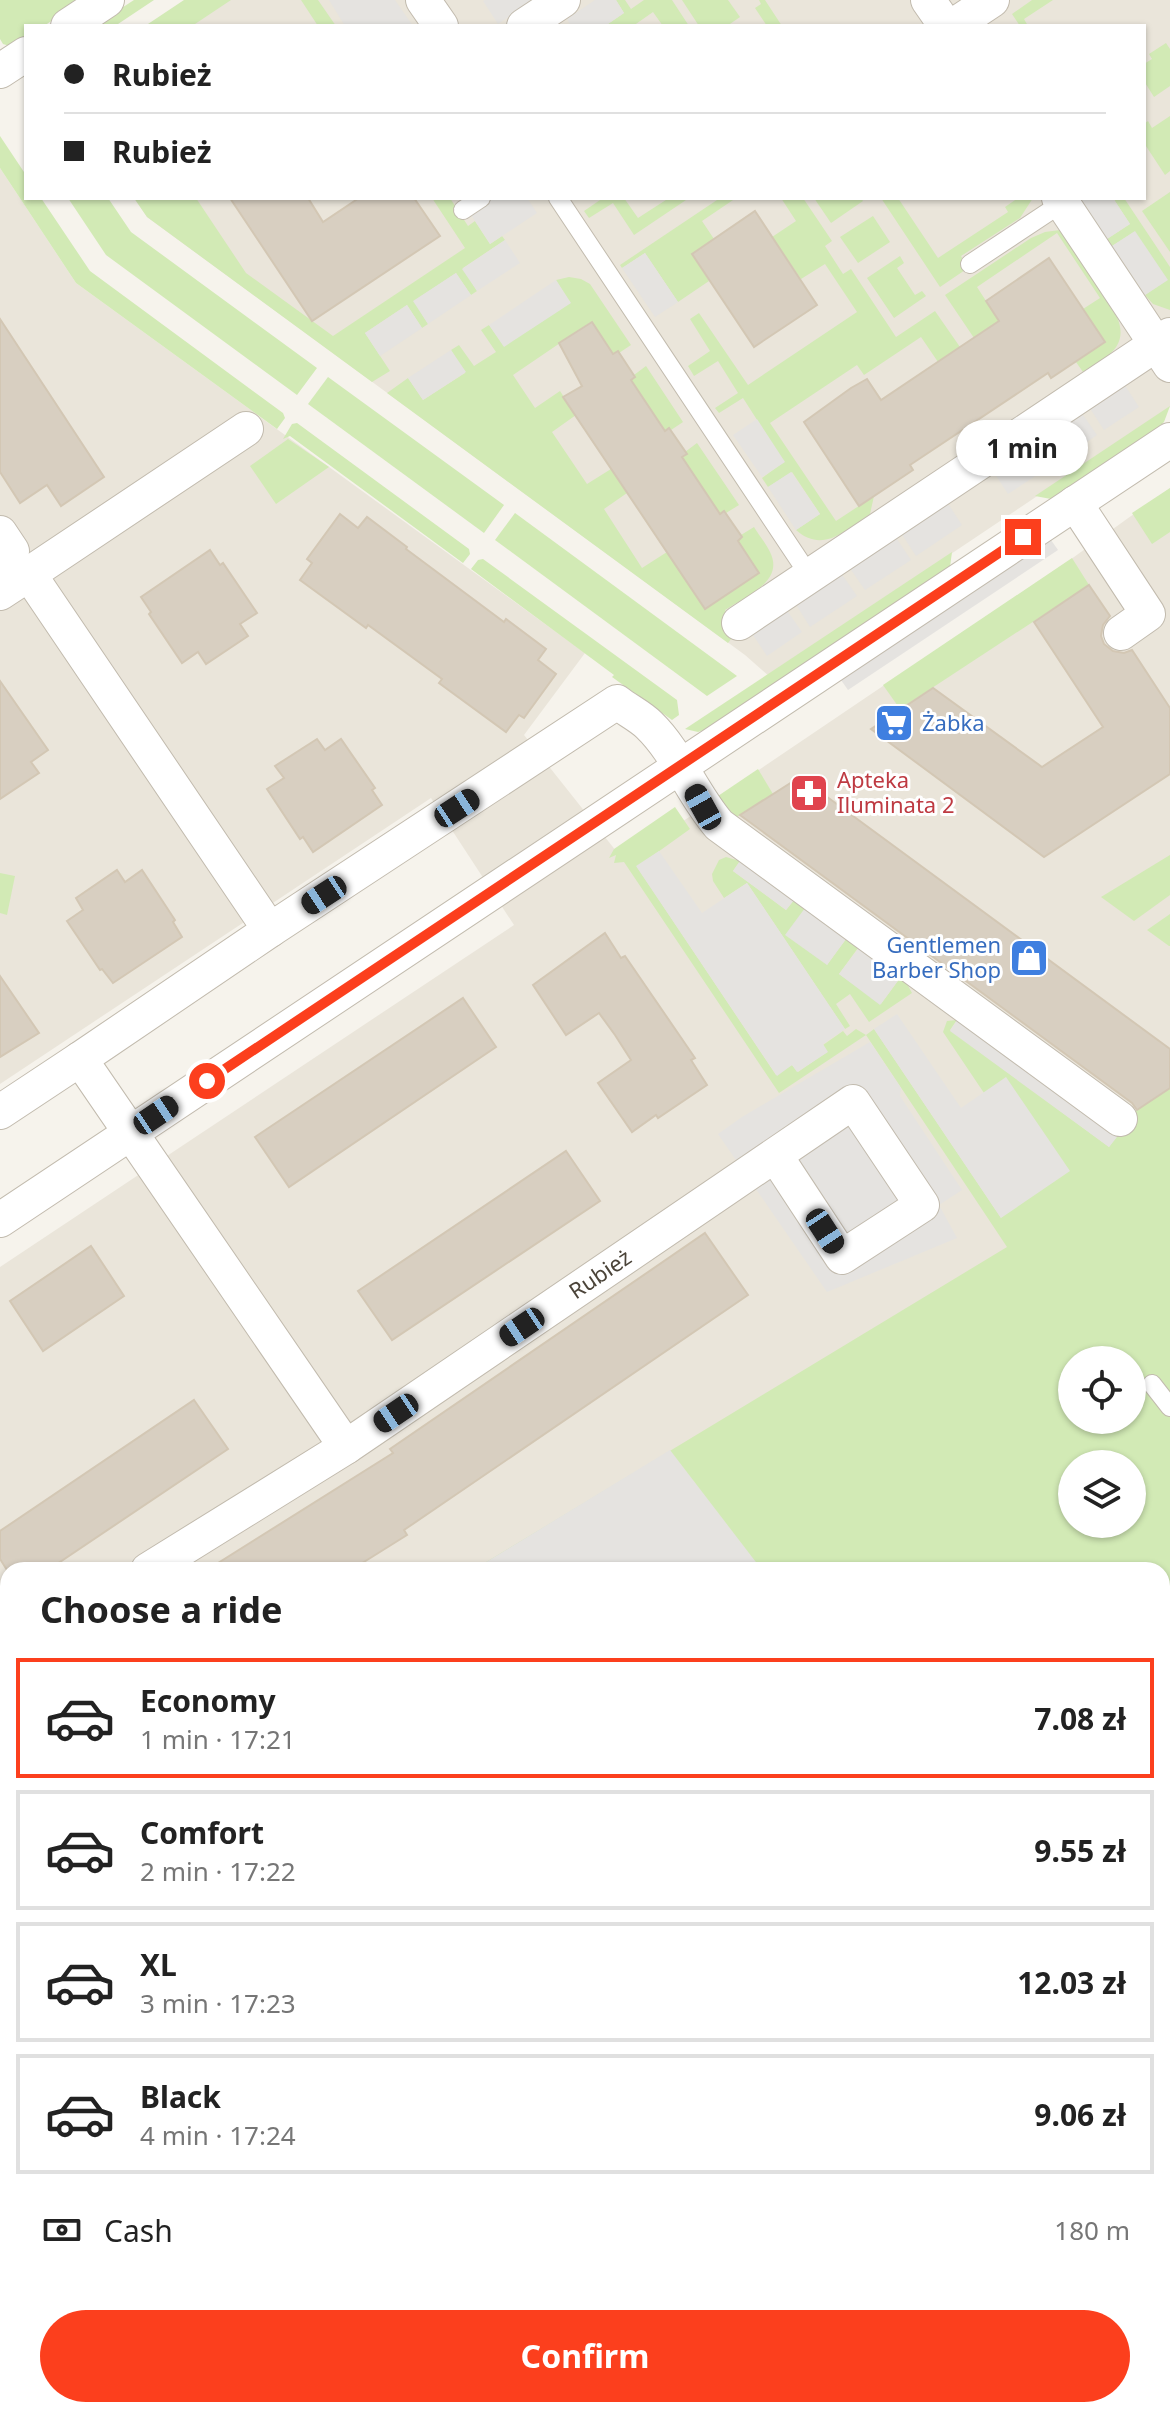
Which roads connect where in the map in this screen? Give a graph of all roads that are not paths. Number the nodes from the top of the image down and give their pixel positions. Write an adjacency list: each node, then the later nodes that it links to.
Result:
1 (107, 0): 5 (street)
2 (563, 0): 6 (street)
3 (928, 0): 7 (street)
4 (992, 0): 8 (street)
5 (71, 24)
6 (527, 24)
7 (945, 24)
8 (956, 24)
9 (24, 55): 10 (street)
10 (0, 71)
11 (478, 200): 14 (lane)
12 (559, 200): 22 (lane)
13 (1060, 200): 15 (lane); 16 (street)
14 (463, 210)
15 (970, 264)
16 (1165, 348): 22 (street)
17 (246, 429): 21 (street)
18 (1170, 440): 19 (street)
19 (1075, 503): 25 (street); 26 (street)
20 (0, 533): 21 (street)
21 (14, 566): 23 (street); 27 (street)
22 (809, 575): 24 (street)
23 (0, 593)
24 (739, 623)
25 (1121, 633)
26 (679, 766): 27 (street); 30 (street); 31 (street)
27 (270, 930): 28 (street)
28 (80, 1059): 29 (street); 31 (street)
29 (0, 1112)
30 (1120, 1119)
31 (130, 1132): 33 (street); 36 (street)
32 (775, 1155): 32 (street, Rubież); 36 (street, Rubież)
33 (0, 1220)
34 (1152, 1384): 35 (lane)
35 (1170, 1407)
36 (346, 1447): 37 (street, Rubież)
37 (161, 1562)

